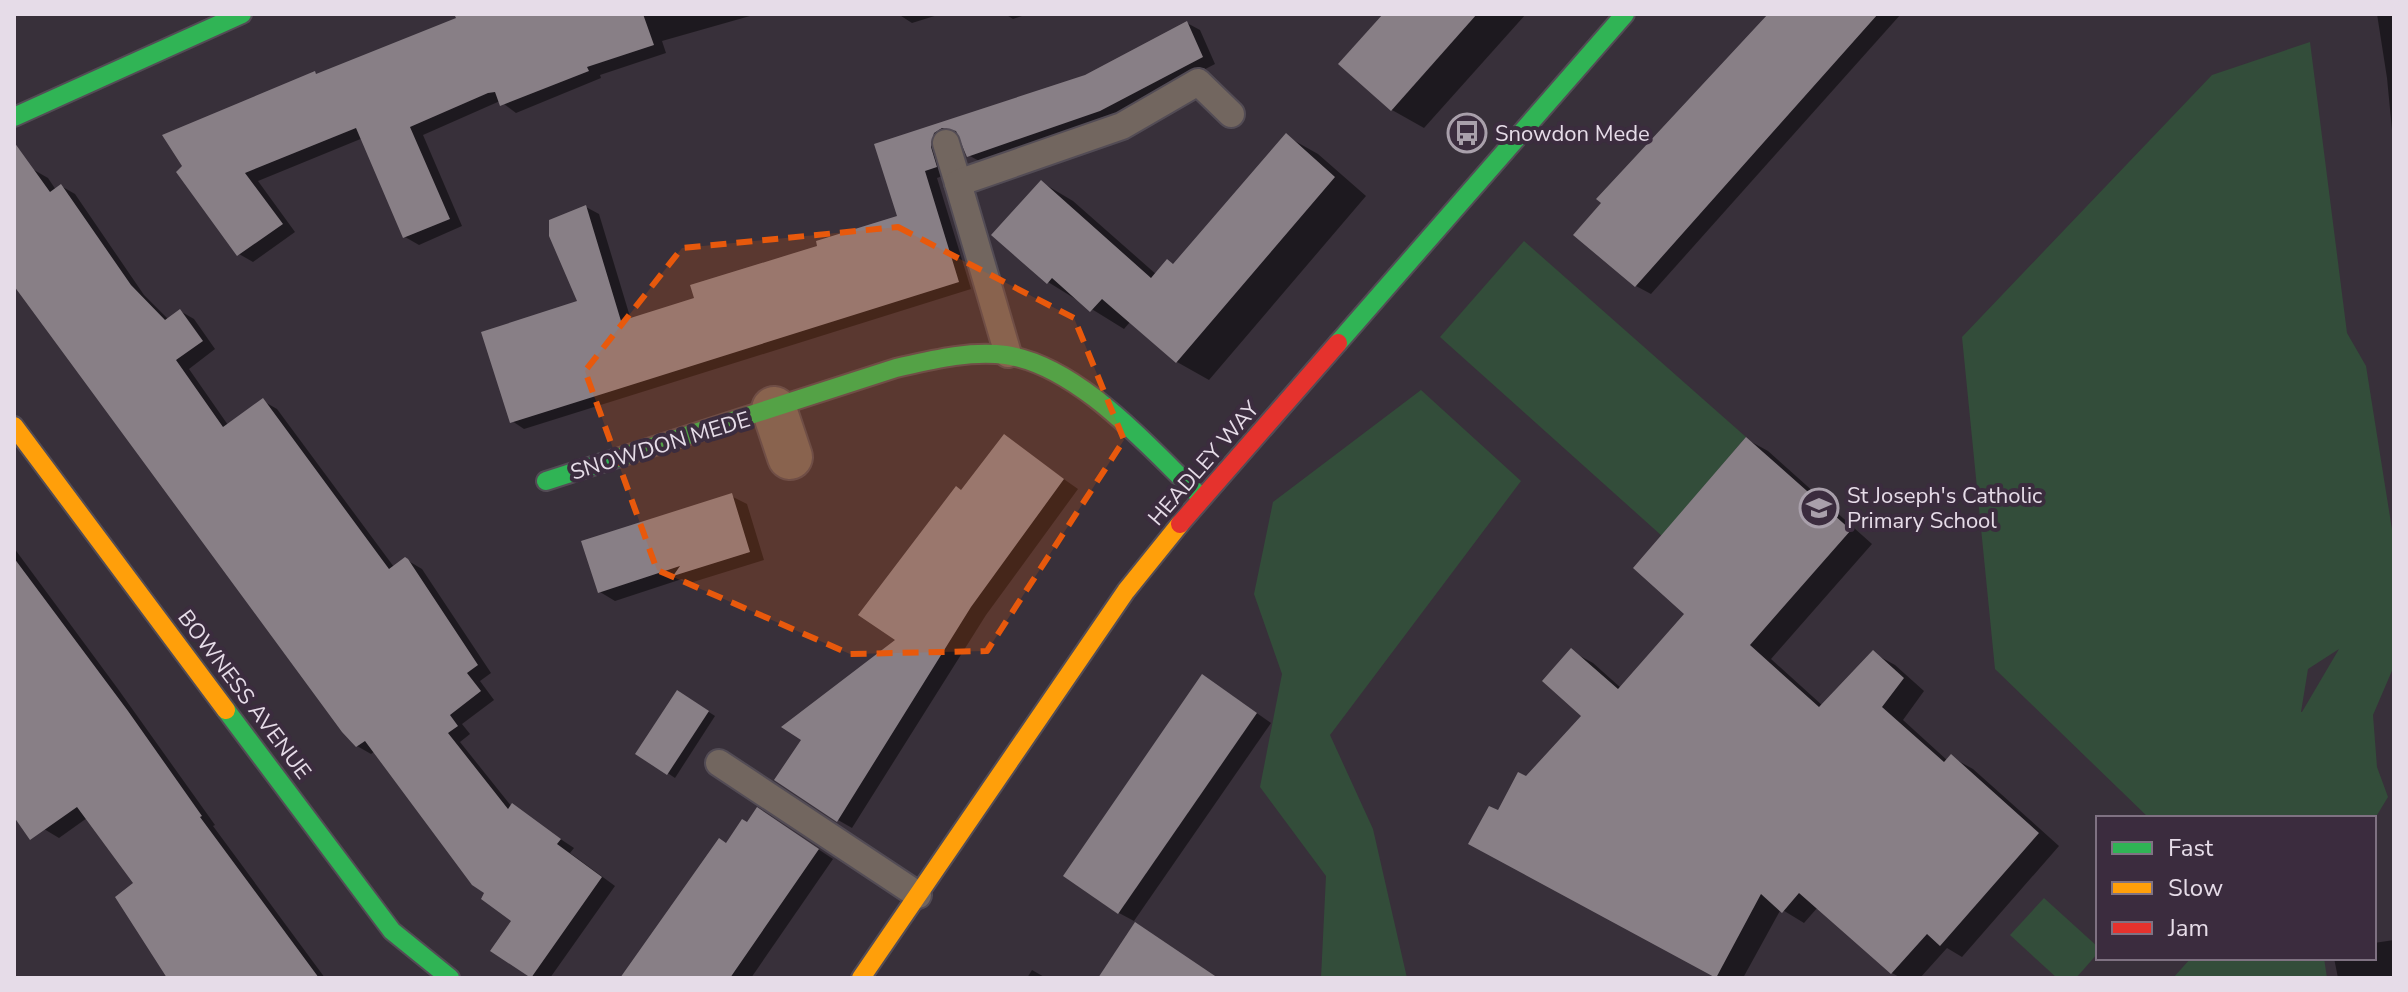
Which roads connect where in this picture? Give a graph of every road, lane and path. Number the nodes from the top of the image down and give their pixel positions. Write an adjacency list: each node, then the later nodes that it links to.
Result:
1 (242, 14): 4 (street)
2 (1625, 14): 12 (street, HEADLEY WAY)
3 (1231, 114): 6 (lane)
4 (14, 117)
5 (946, 143): 6 (lane)
6 (958, 183): 7 (lane)
7 (1008, 354): 8 (street, SNOWDON MEDE); 12 (street, SNOWDON MEDE)
8 (774, 409): 10 (street, SNOWDON MEDE); 11 (street, SNOWDON MEDE)
9 (14, 426): 15 (street, BOWNESS AVENUE)
10 (790, 457)
11 (546, 481)
12 (1202, 498): 14 (street, HEADLEY WAY)
13 (719, 763): 14 (lane)
14 (918, 895): 16 (street, HEADLEY WAY)
15 (450, 978)
16 (861, 978)

